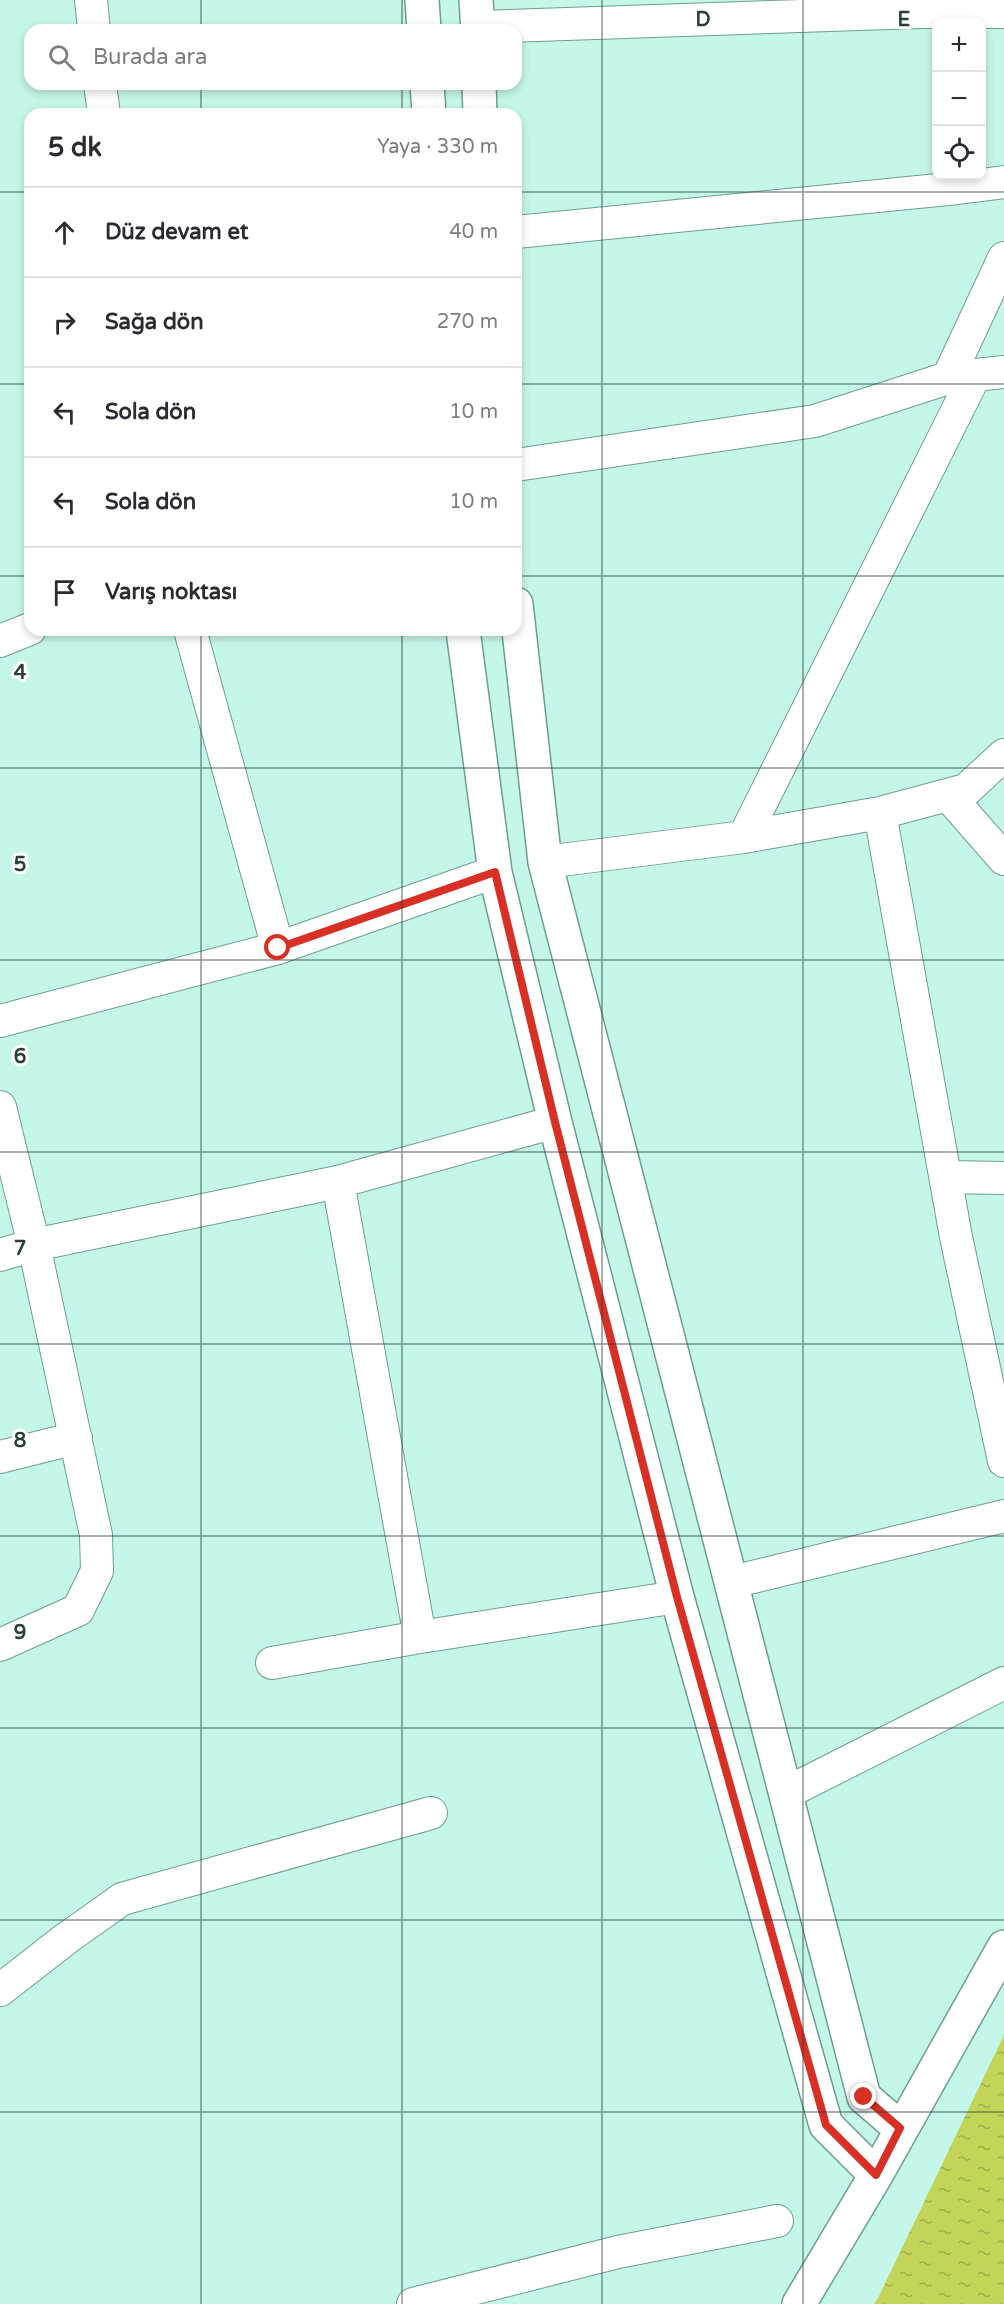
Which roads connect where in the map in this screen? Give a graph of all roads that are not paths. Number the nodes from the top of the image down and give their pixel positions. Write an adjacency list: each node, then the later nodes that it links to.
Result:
1 (91, 0): 5 (street)
2 (422, 0): 6 (main road)
3 (1004, 12): 4 (street)
4 (477, 19)
5 (93, 24)
6 (424, 24)
7 (101, 90): 10 (street)
8 (427, 90): 11 (main road)
9 (479, 90): 12 (main road)
10 (103, 108)
11 (429, 108)
12 (480, 108)
13 (1004, 182): 14 (street)
14 (522, 231)
15 (1004, 258): 16 (street)
16 (976, 375): 17 (street); 26 (street)
17 (522, 464)
18 (24, 631): 22 (street)
19 (192, 636): 30 (street)
20 (464, 636): 29 (main road)
21 (520, 636): 28 (main road)
22 (0, 641)
23 (1004, 755): 24 (street)
24 (948, 795): 25 (street); 27 (street)
25 (880, 813): 26 (street); 34 (street)
26 (744, 837): 28 (street)
27 (1004, 859)
28 (545, 862): 43 (main road)
29 (495, 872): 30 (street); 33 (main road)
30 (278, 948): 31 (street)
31 (0, 1021)
32 (0, 1107): 37 (street)
33 (555, 1122): 36 (street); 44 (main road)
34 (946, 1178): 35 (street); 41 (street)
35 (1004, 1178)
36 (338, 1182): 37 (street); 45 (street)
37 (34, 1245): 38 (street); 39 (street)
38 (0, 1255)
39 (76, 1438): 40 (street); 46 (street)
40 (0, 1457)
41 (1004, 1461)
42 (1004, 1516): 43 (street)
43 (732, 1582): 49 (main road)
44 (677, 1597): 45 (street); 54 (main road)
45 (420, 1637): 47 (street)
46 (0, 1645)
47 (272, 1663)
48 (1004, 1683): 49 (street)
49 (786, 1792): 53 (main road)
50 (431, 1813): 52 (street)
51 (1004, 1947): 53 (main road)
52 (0, 1990)
53 (900, 2128): 54 (main road)
54 (876, 2175): 57 (main road)
55 (777, 2221): 56 (street)
56 (413, 2304)
57 (799, 2304)

